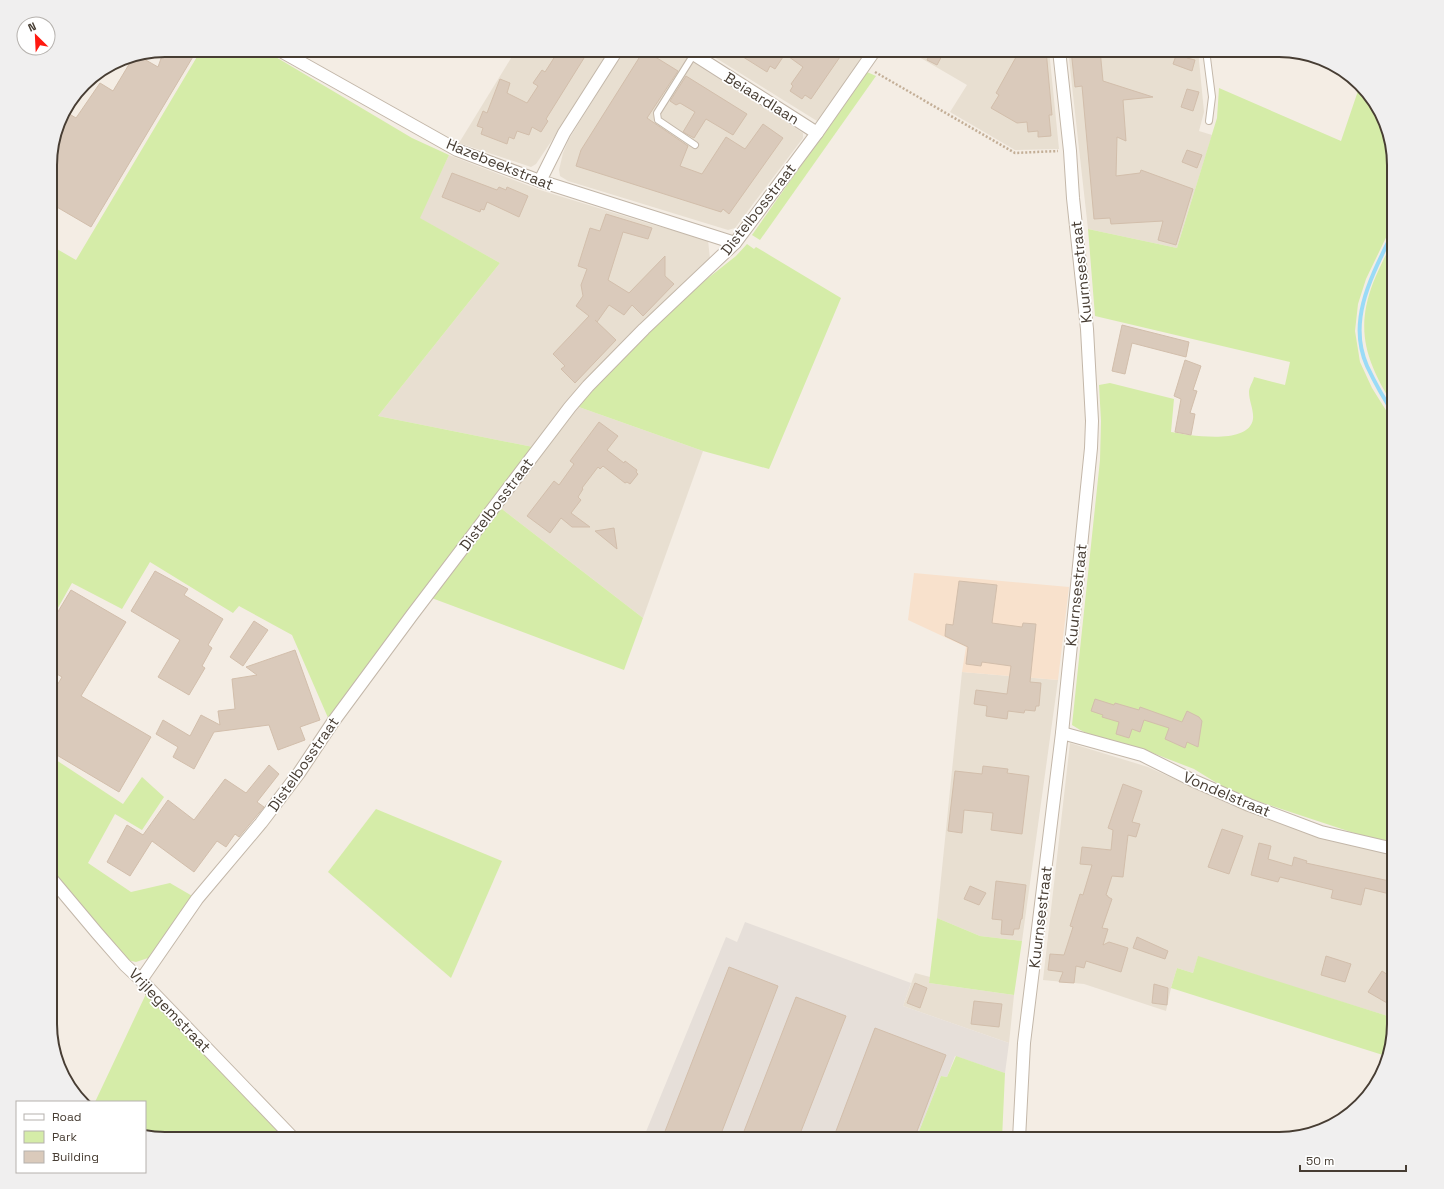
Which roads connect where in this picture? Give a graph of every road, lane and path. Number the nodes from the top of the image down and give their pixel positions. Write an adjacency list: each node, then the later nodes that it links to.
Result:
1 (291, 57): 13 (street, Hazebeekstraat)
2 (613, 57): 13 (street)
3 (688, 57): 11 (lane)
4 (699, 57): 10 (street, Beiaardlaan)
5 (870, 57): 8 (street, Distelbosstraat)
6 (1060, 57): 12 (street, Kuurnsestraat)
7 (1207, 57): 9 (lane)
8 (864, 66): 10 (street, Distelbosstraat); 12 (path)
9 (1209, 121)
10 (817, 133): 14 (street, Distelbosstraat)
11 (695, 145)
12 (1070, 151): 15 (street, Kuurnsestraat)
13 (540, 182): 14 (street, Hazebeekstraat)
14 (735, 243): 18 (street, Distelbosstraat)
15 (1062, 733): 16 (street, Vondelstraat); 20 (street, Kuurnsestraat)
16 (1387, 847)
17 (57, 885): 18 (street, Vrijlegemstraat)
18 (141, 980): 19 (street, Vrijlegemstraat)
19 (287, 1132)
20 (1019, 1132)

